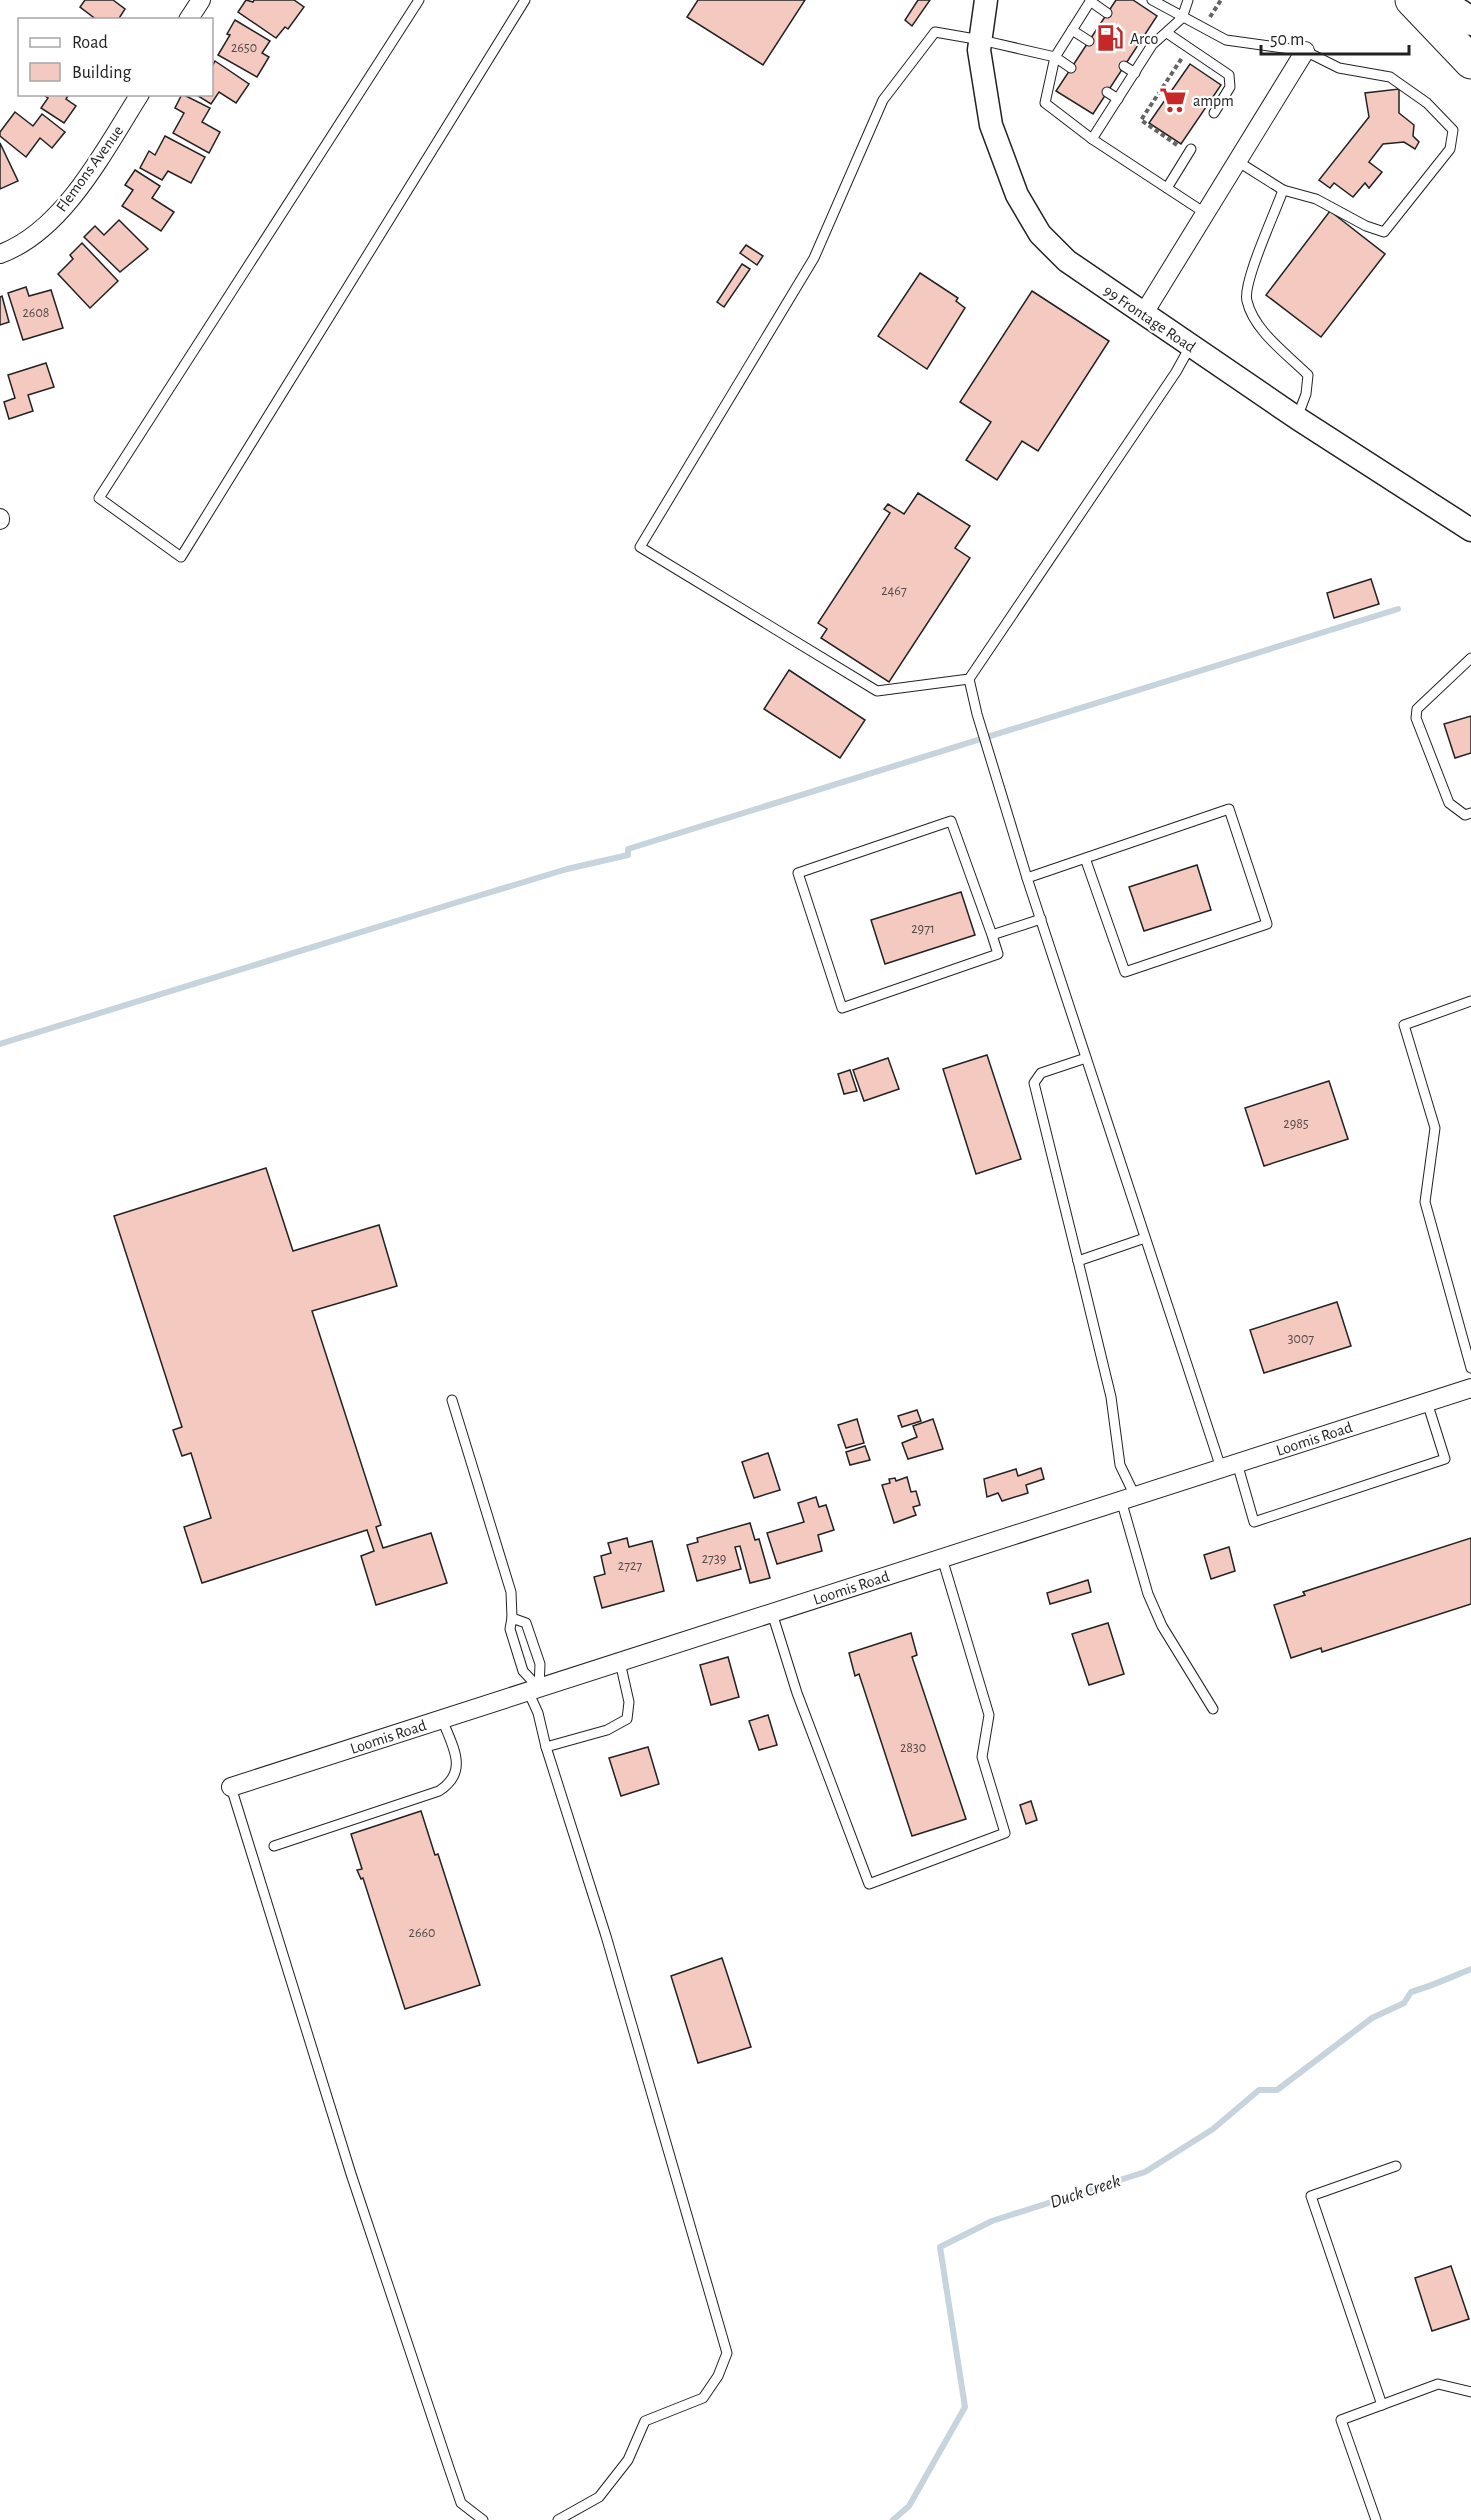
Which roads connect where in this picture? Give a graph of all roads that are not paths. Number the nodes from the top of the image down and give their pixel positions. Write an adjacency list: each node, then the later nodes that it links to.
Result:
1 (201, 0): 11 (street)
2 (419, 0): 3 (lane)
3 (525, 0)
4 (986, 0): 17 (street, 99 Frontage Road)
5 (1152, 0): 12 (lane)
6 (1188, 0): 12 (lane)
7 (1412, 0): 22 (highway)
8 (1438, 0): 13 (main road)
9 (1091, 1): 10 (lane); 14 (lane)
10 (1107, 13)
11 (189, 18)
12 (1182, 18): 15 (lane); 20 (lane)
13 (1471, 21)
14 (1072, 30): 18 (lane); 21 (lane)
15 (1167, 33): 19 (lane); 29 (lane)
16 (1143, 38): 19 (lane)
17 (981, 40): 21 (lane); 37 (street, 99 Frontage Road); 42 (lane)
18 (1089, 41)
19 (1152, 45): 25 (lane)
20 (1305, 51): 32 (street); 34 (lane)
21 (1055, 57): 24 (lane); 30 (lane)
22 (1471, 62)
23 (1124, 66): 25 (lane)
24 (1071, 68)
25 (1135, 73): 28 (lane)
26 (1107, 92): 28 (lane)
27 (139, 96): 36 (street, Flemons Avenue)
28 (1118, 99): 30 (lane)
29 (1214, 113)
30 (1092, 140): 33 (lane)
31 (1190, 151): 33 (lane)
32 (1237, 161): 34 (lane); 35 (street)
33 (1167, 188): 35 (lane)
34 (1283, 190): 39 (lane)
35 (1204, 213): 37 (street)
36 (0, 254)
37 (1144, 313): 38 (street, 99 Frontage Road)
38 (1191, 345): 39 (street, 99 Frontage Road); 42 (lane)
39 (1297, 418): 40 (street, 99 Frontage Road)
40 (1471, 530)
41 (1471, 658): 43 (lane)
42 (969, 680): 45 (lane)
43 (1471, 813)
44 (1085, 858): 44 (lane); 45 (lane)
45 (1027, 878): 46 (lane)
46 (1041, 919): 47 (lane); 49 (lane)
47 (992, 935): 47 (lane)
48 (1471, 1001): 52 (lane)
49 (1086, 1058): 50 (lane); 51 (lane)
50 (1145, 1238): 51 (lane); 56 (lane)
51 (1078, 1261): 57 (lane)
52 (1471, 1368)
53 (1471, 1388): 55 (street, Loomis Road)
54 (452, 1400): 60 (lane)
55 (1426, 1402): 56 (street, Loomis Road); 56 (lane)
56 (1229, 1466): 57 (street, Loomis Road)
57 (1128, 1498): 58 (street, Loomis Road); 63 (lane)
58 (942, 1558): 59 (street, Loomis Road); 59 (lane)
59 (772, 1613): 61 (street, Loomis Road)
60 (512, 1618): 62 (lane); 62 (lane)
61 (620, 1662): 62 (street, Loomis Road); 65 (lane)
62 (534, 1690): 64 (street, Loomis Road); 65 (lane)
63 (1213, 1709)
64 (442, 1719): 66 (street, Loomis Road); 67 (lane)
65 (546, 1747): 72 (lane)
66 (231, 1787): 71 (lane)
67 (274, 1846)
68 (1396, 2166): 70 (lane)
69 (1471, 2392): 70 (lane)
70 (1382, 2405): 73 (lane)
71 (483, 2520)
72 (558, 2520)
73 (1376, 2520)

